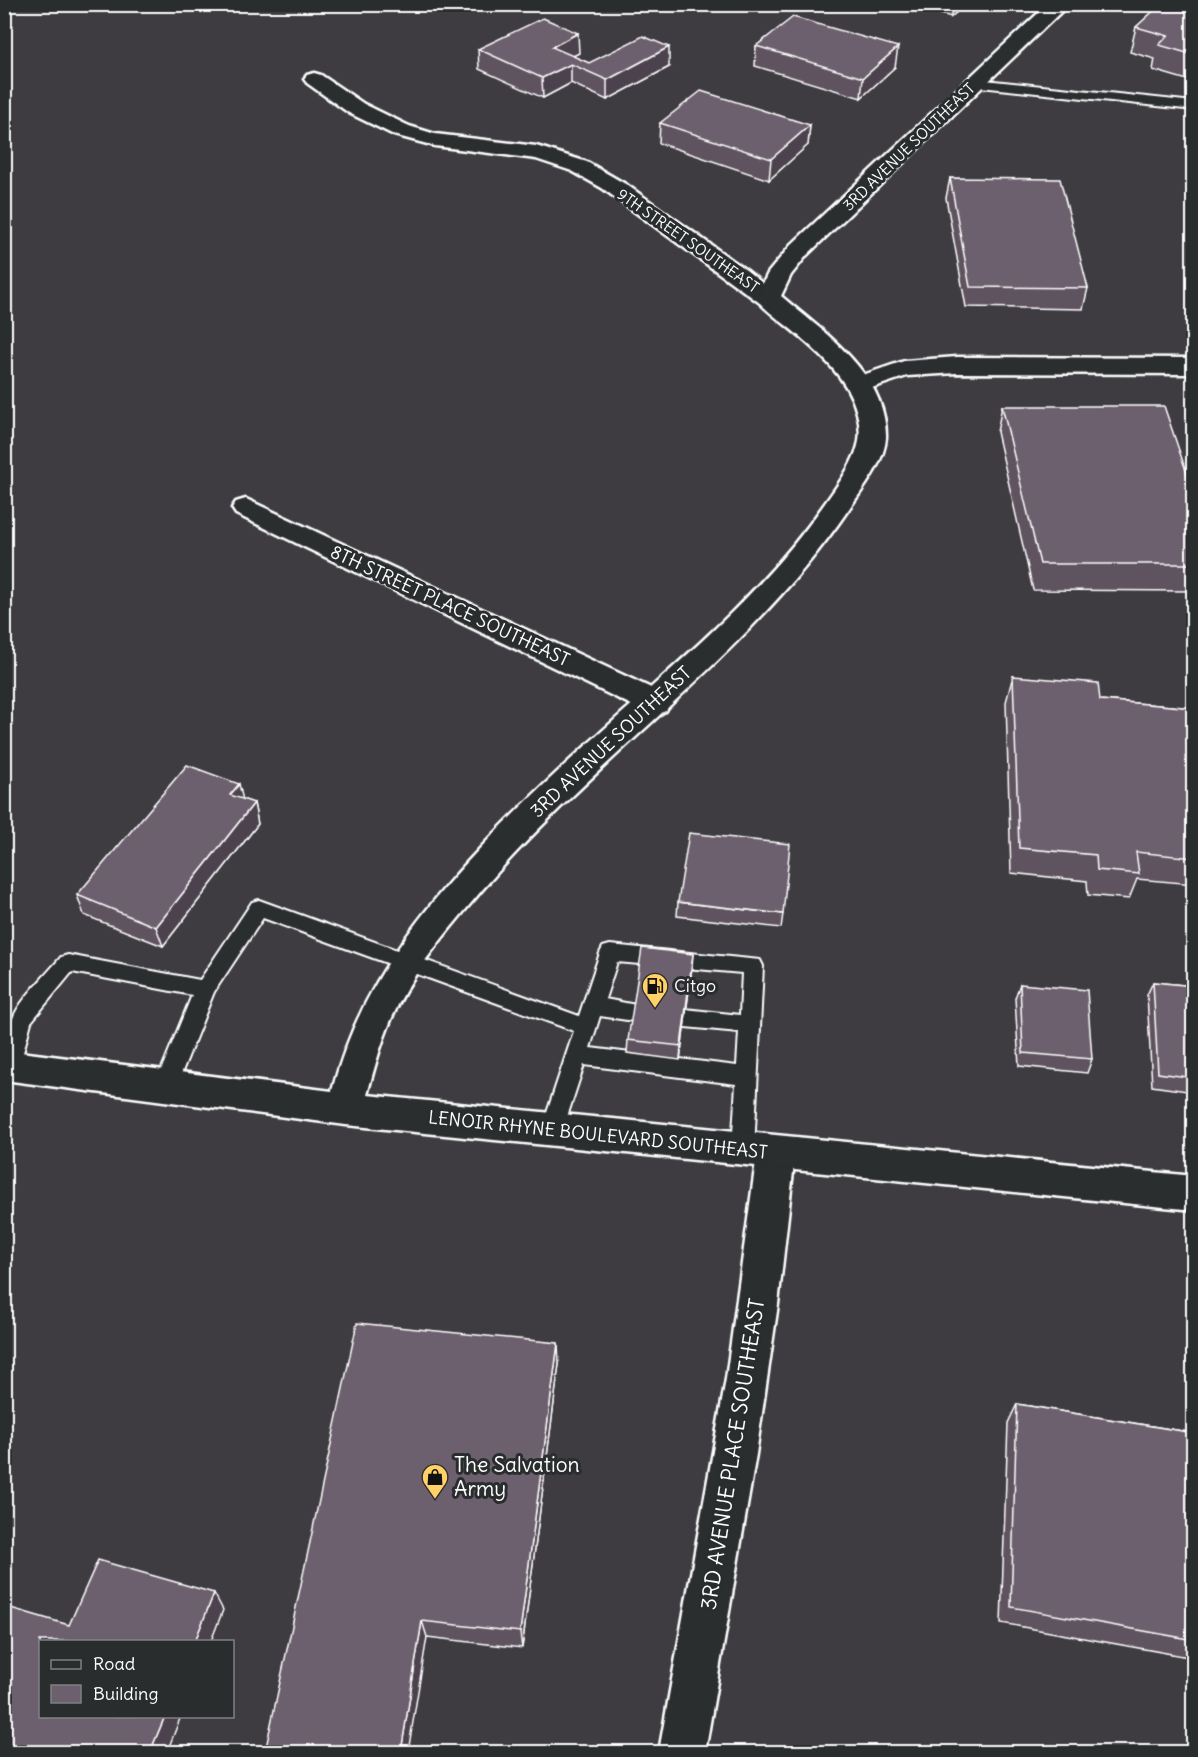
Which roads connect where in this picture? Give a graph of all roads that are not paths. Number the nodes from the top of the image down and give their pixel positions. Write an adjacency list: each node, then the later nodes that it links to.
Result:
1 (1060, 4): 3 (street, 3RD AVENUE SOUTHEAST)
2 (314, 79): 5 (street, 9TH STREET SOUTHEAST)
3 (975, 83): 4 (lane); 5 (street, 3RD AVENUE SOUTHEAST)
4 (1194, 106)
5 (768, 298): 7 (street, 9TH STREET SOUTHEAST)
6 (1194, 366): 7 (street)
7 (860, 384): 9 (street, 3RD AVENUE SOUTHEAST)
8 (246, 508): 9 (street, 8TH STREET PLACE SOUTHEAST)
9 (655, 703): 10 (street, 3RD AVENUE SOUTHEAST)
10 (408, 961): 11 (lane); 16 (lane); 21 (street, 3RD AVENUE SOUTHEAST)
11 (205, 989): 18 (lane); 20 (lane)
12 (592, 1006): 13 (lane); 15 (lane); 16 (lane)
13 (634, 1012)
14 (685, 1018): 15 (lane)
15 (749, 1024): 19 (lane)
16 (586, 1027): 17 (lane)
17 (577, 1055): 19 (lane); 22 (lane)
18 (6, 1069): 20 (street, LENOIR RHYNE BOULEVARD SOUTHEAST)
19 (747, 1076): 23 (lane)
20 (165, 1088): 21 (street, LENOIR RHYNE BOULEVARD SOUTHEAST)
21 (346, 1109): 22 (street, LENOIR RHYNE BOULEVARD SOUTHEAST)
22 (552, 1131): 23 (street, LENOIR RHYNE BOULEVARD SOUTHEAST)
23 (760, 1152): 24 (street, LENOIR RHYNE BOULEVARD SOUTHEAST); 25 (street, 3RD AVENUE PLACE SOUTHEAST)
24 (1194, 1193)
25 (682, 1752)

